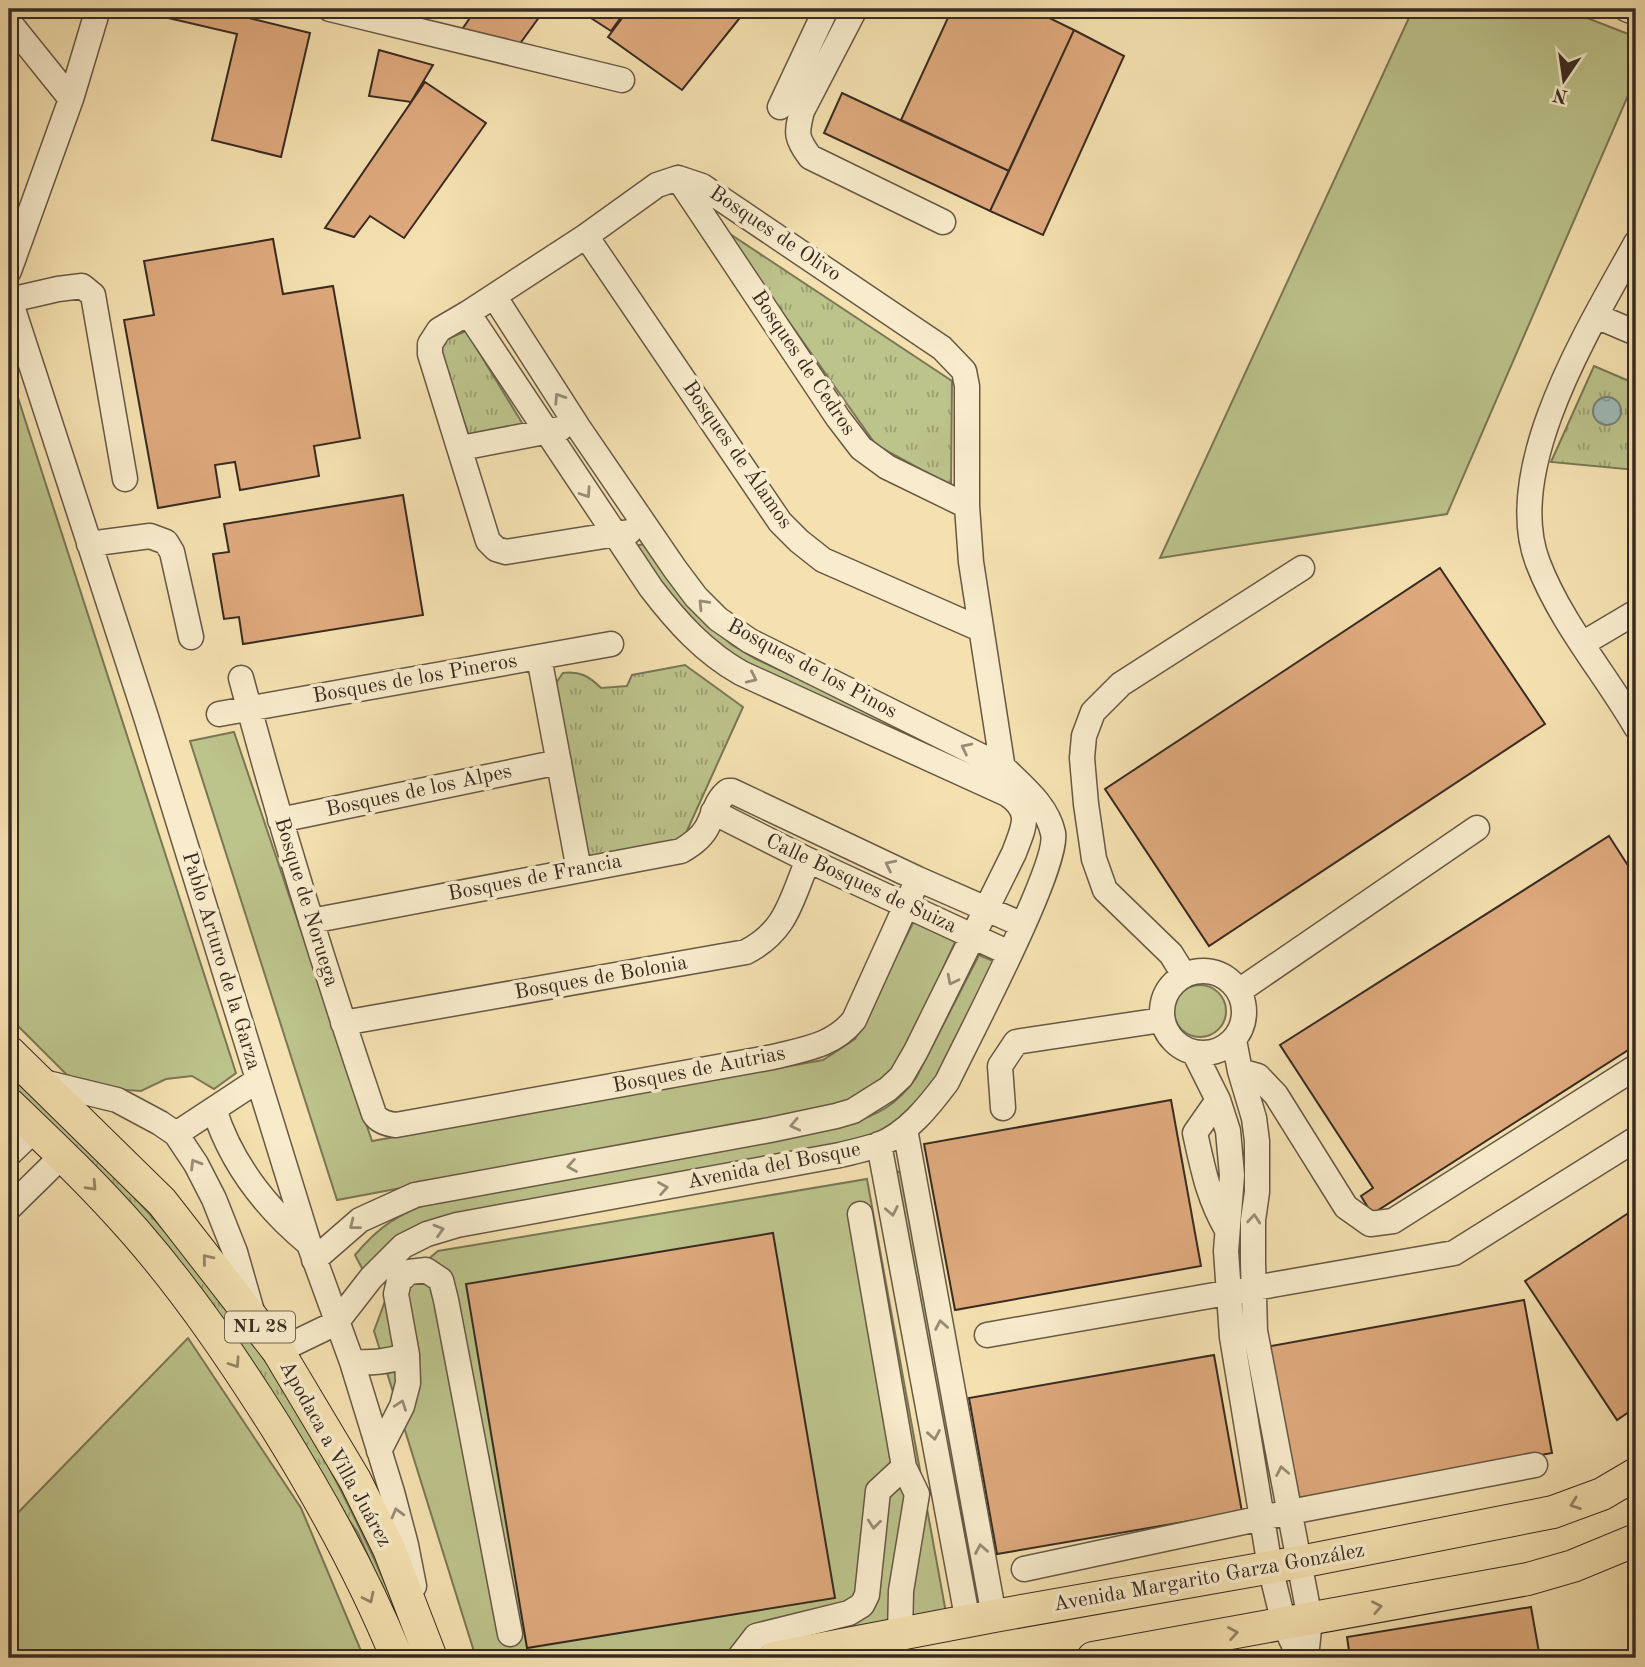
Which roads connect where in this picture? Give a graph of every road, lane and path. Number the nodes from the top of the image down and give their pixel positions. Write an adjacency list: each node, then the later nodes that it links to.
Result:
1 (98, 9): 9 (street)
2 (330, 9): 8 (street)
3 (826, 9): 10 (street)
4 (855, 9): 12 (street)
5 (1626, 9): 6 (street)
6 (1636, 13)
7 (9, 22): 9 (street)
8 (622, 80)
9 (71, 99): 15 (street)
10 (780, 107)
11 (678, 178): 13 (street); 25 (street, Bosques de Cedros); 25 (street, Bosques de Olivo)
12 (943, 222)
13 (586, 236): 16 (street); 31 (street, Bosques de Álamos)
14 (1636, 243): 19 (street)
15 (9, 271)
16 (494, 296): 18 (street); 21 (street, Bosques de los Pinos, one-way to 16)
17 (9, 299): 24 (street); 28 (street, Pablo Arturo de la Garza)
18 (468, 313): 22 (street, Bosques de los Pinos); 23 (street)
19 (1596, 316): 20 (street); 34 (street)
20 (1636, 333)
21 (578, 427): 22 (street); 26 (street, Bosques de los Pinos)
22 (544, 430): 23 (street); 27 (street, Bosques de los Pinos, one-way to 27)
23 (461, 447): 27 (street)
24 (125, 479)
25 (967, 506): 31 (street, Bosques de Olivo)
26 (649, 530): 27 (street); 41 (street, Bosques de los Pinos, one-way to 26)
27 (614, 534): 43 (street, Bosques de los Pinos, one-way to 43)
28 (89, 544): 32 (street); 66 (street, Pablo Arturo de la Garza)
29 (1302, 568): 57 (street)
30 (1636, 612): 34 (street)
31 (980, 629): 41 (street, Bosques de Olivo)
32 (191, 637)
33 (611, 644): 35 (street, Bosques de los Pineros)
34 (1581, 644): 39 (street)
35 (539, 657): 37 (street, Bosques de los Pineros); 40 (street)
36 (241, 678): 37 (street, Bosque de Noruega)
37 (249, 708): 38 (street, Bosques de los Pineros); 45 (street, Bosque de Noruega)
38 (219, 713)
39 (1635, 721)
40 (559, 762): 45 (street, Bosques de los Alpes); 49 (street)
41 (1003, 767): 43 (street, Bosques de Olivo); 46 (street, Bosques de los Pinos)
42 (728, 791): 44 (street, Bosques de Francia); 50 (street, Calle Bosques de Suiza, one-way to 42)
43 (1015, 803): 52 (street, Avenida del Bosque)
44 (713, 813): 48 (street, Calle Bosques de Suiza); 49 (street, Bosques de Francia)
45 (280, 820): 53 (street, Bosque de Noruega)
46 (1051, 825): 54 (street, Avenida del Bosque)
47 (1477, 828): 58 (street)
48 (808, 860): 51 (street, Calle Bosques de Suiza); 60 (street, Bosques de Bolonia)
49 (579, 870): 53 (street, Bosques de Francia)
50 (918, 879): 51 (street, Bosques de Autrias); 52 (street, Calle Bosques de Suiza)
51 (907, 906): 55 (street, Calle Bosques de Suiza); 71 (street, Bosques de Autrias)
52 (987, 909): 54 (street, Calle Bosques de Suiza); 55 (street, Avenida del Bosque)
53 (311, 921): 60 (street, Bosque de Noruega)
54 (1023, 925): 56 (street, Avenida del Bosque)
55 (974, 937): 56 (street, Calle Bosques de Suiza); 81 (street, Avenida del Bosque, one-way to 81)
56 (1009, 953): 73 (street, Avenida del Bosque)
57 (1184, 975): 58 (street); 59 (street)
58 (1239, 991): 61 (street)
59 (1163, 1020): 63 (street); 69 (street)
60 (343, 1023): 71 (street, Bosque de Noruega)
61 (1234, 1040): 63 (street); 65 (street)
62 (9, 1052): 67 (main road, Apodaca a Villa Juárez / NL 28)
63 (1194, 1052): 83 (street)
64 (1636, 1067): 65 (street)
65 (1240, 1071): 82 (street, one-way to 65)
66 (258, 1080): 70 (street); 81 (street, Pablo Arturo de la Garza)
67 (39, 1081): 74 (street); 84 (main road, Apodaca a Villa Juárez / NL 28, one-way to 67)
68 (9, 1104): 72 (main road, Apodaca a Villa Juárez / NL 28)
69 (1003, 1108)
70 (214, 1109): 74 (street); 81 (street)
71 (382, 1122)
72 (35, 1129): 77 (street); 78 (main road, Apodaca a Villa Juárez / NL 28)
73 (905, 1129): 76 (street, Avenida del Bosque); 99 (street, one-way to 73)
74 (176, 1135): 84 (street, one-way to 74)
75 (1636, 1139): 82 (street)
76 (879, 1144): 85 (street, Avenida del Bosque, one-way to 76); 99 (street, one-way to 99)
77 (9, 1154)
78 (63, 1154): 79 (street); 105 (main road, Apodaca a Villa Juárez / NL 28, one-way to 105)
79 (11, 1201)
80 (860, 1214): 92 (street)
81 (311, 1252): 85 (street, Pablo Arturo de la Garza)
82 (1254, 1288): 83 (street); 94 (street, one-way to 82)
83 (1228, 1292): 86 (street); 95 (street)
84 (254, 1319): 87 (main road, Apodaca a Villa Juárez / NL 28)
85 (336, 1323): 87 (street); 89 (street, Pablo Arturo de la Garza)
86 (987, 1335)
87 (278, 1351): 101 (main road, Apodaca a Villa Juárez / NL 28)
88 (407, 1355): 89 (street); 90 (street, one-way to 88); 102 (street)
89 (352, 1362): 90 (street, Pablo Arturo de la Garza)
90 (379, 1451): 101 (street, Pablo Arturo de la Garza, one-way to 90)
91 (1535, 1465): 94 (street)
92 (904, 1467): 103 (street); 107 (street, one-way to 107)
93 (1636, 1474): 97 (main road, Avenida Margarito Garza González, one-way to 97)
94 (1290, 1512): 95 (street); 97 (street)
95 (1262, 1518): 97 (street); 98 (street)
96 (1636, 1540): 100 (main road, one-way to 96)
97 (1285, 1565): 99 (main road, Avenida Margarito Garza González); 100 (street)
98 (1024, 1569)
99 (981, 1619): 103 (main road, Avenida Margarito Garza González)
100 (1297, 1622): 110 (main road, one-way to 100); 111 (street); 112 (street)
101 (421, 1628): 106 (main road, Apodaca a Villa Juárez / NL 28)
102 (510, 1634)
103 (900, 1635): 104 (main road, Avenida Margarito Garza González)
104 (823, 1649): 108 (main road, Avenida Margarito Garza González); 109 (main road)
105 (397, 1658)
106 (431, 1658)
107 (739, 1658)
108 (774, 1658)
109 (854, 1658)
110 (1093, 1658)
111 (1300, 1658)
112 (1307, 1658)

